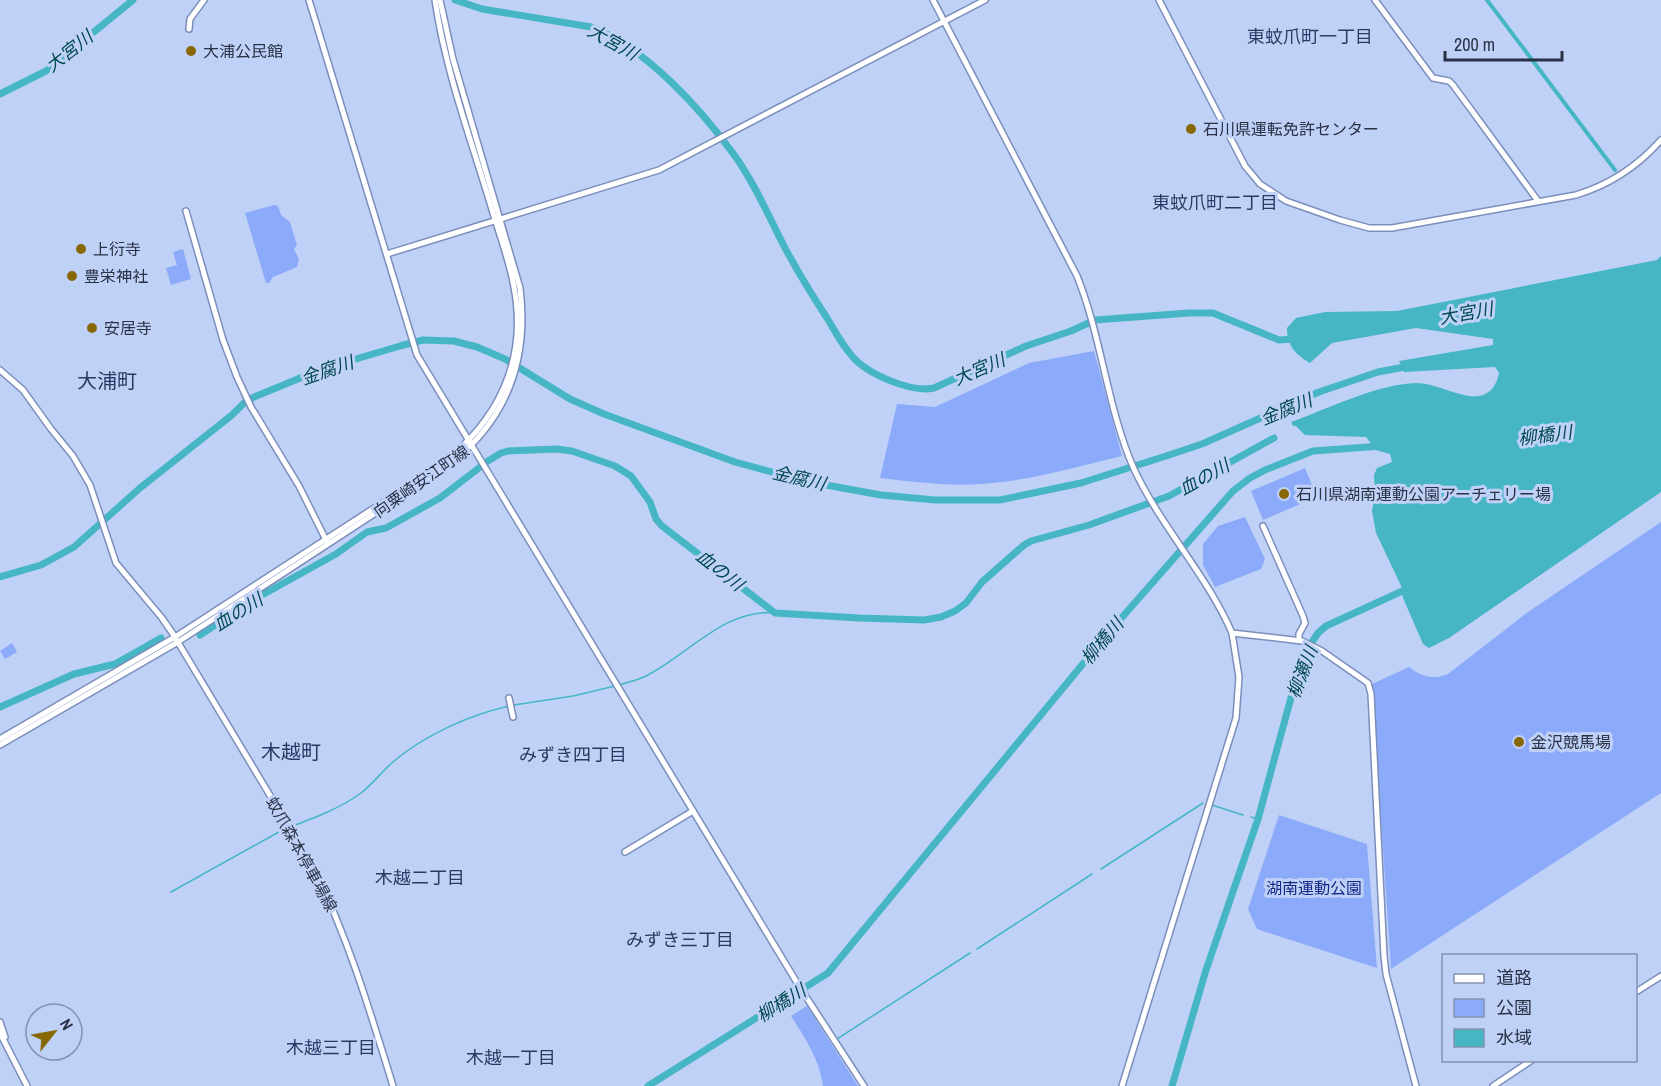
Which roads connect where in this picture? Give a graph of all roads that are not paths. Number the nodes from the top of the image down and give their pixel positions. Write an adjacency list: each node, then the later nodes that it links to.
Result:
1 (204, 0): 11 (street)
2 (309, 0): 16 (street)
3 (435, 0): 10 (street, 向粟崎安江町線)
4 (440, 0): 10 (street, 向粟崎安江町線)
5 (933, 0): 9 (street)
6 (985, 0): 9 (street)
7 (1159, 0): 13 (street)
8 (1375, 0): 13 (street)
9 (944, 21): 15 (street); 21 (street)
10 (442, 25): 15 (street, 向粟崎安江町線)
11 (189, 29)
12 (1661, 140): 13 (street)
13 (1538, 201)
14 (186, 212): 20 (street)
15 (498, 220): 16 (street); 18 (street, 向粟崎安江町線)
16 (387, 254): 18 (street)
17 (0, 370): 22 (street, 蚊爪森本停車場線)
18 (470, 444): 20 (street, 向粟崎安江町線); 28 (street)
19 (1263, 526): 23 (street)
20 (327, 542): 22 (street, 向粟崎安江町線)
21 (1232, 633): 23 (street); 39 (street)
22 (176, 640): 26 (street, 向粟崎安江町線); 27 (street, 向粟崎安江町線); 37 (street, 蚊爪森本停車場線)
23 (1300, 640): 40 (street)
24 (509, 698): 25 (street)
25 (513, 717)
26 (0, 739)
27 (0, 745)
28 (693, 811): 29 (street); 38 (street)
29 (625, 852)
30 (1661, 975): 31 (street)
31 (1637, 991)
32 (0, 1022): 34 (street)
33 (0, 1033): 34 (street)
34 (12, 1055): 36 (street)
35 (1529, 1062): 41 (street)
36 (27, 1086)
37 (393, 1086)
38 (864, 1086)
39 (1122, 1086)
40 (1416, 1086)
41 (1493, 1086)

